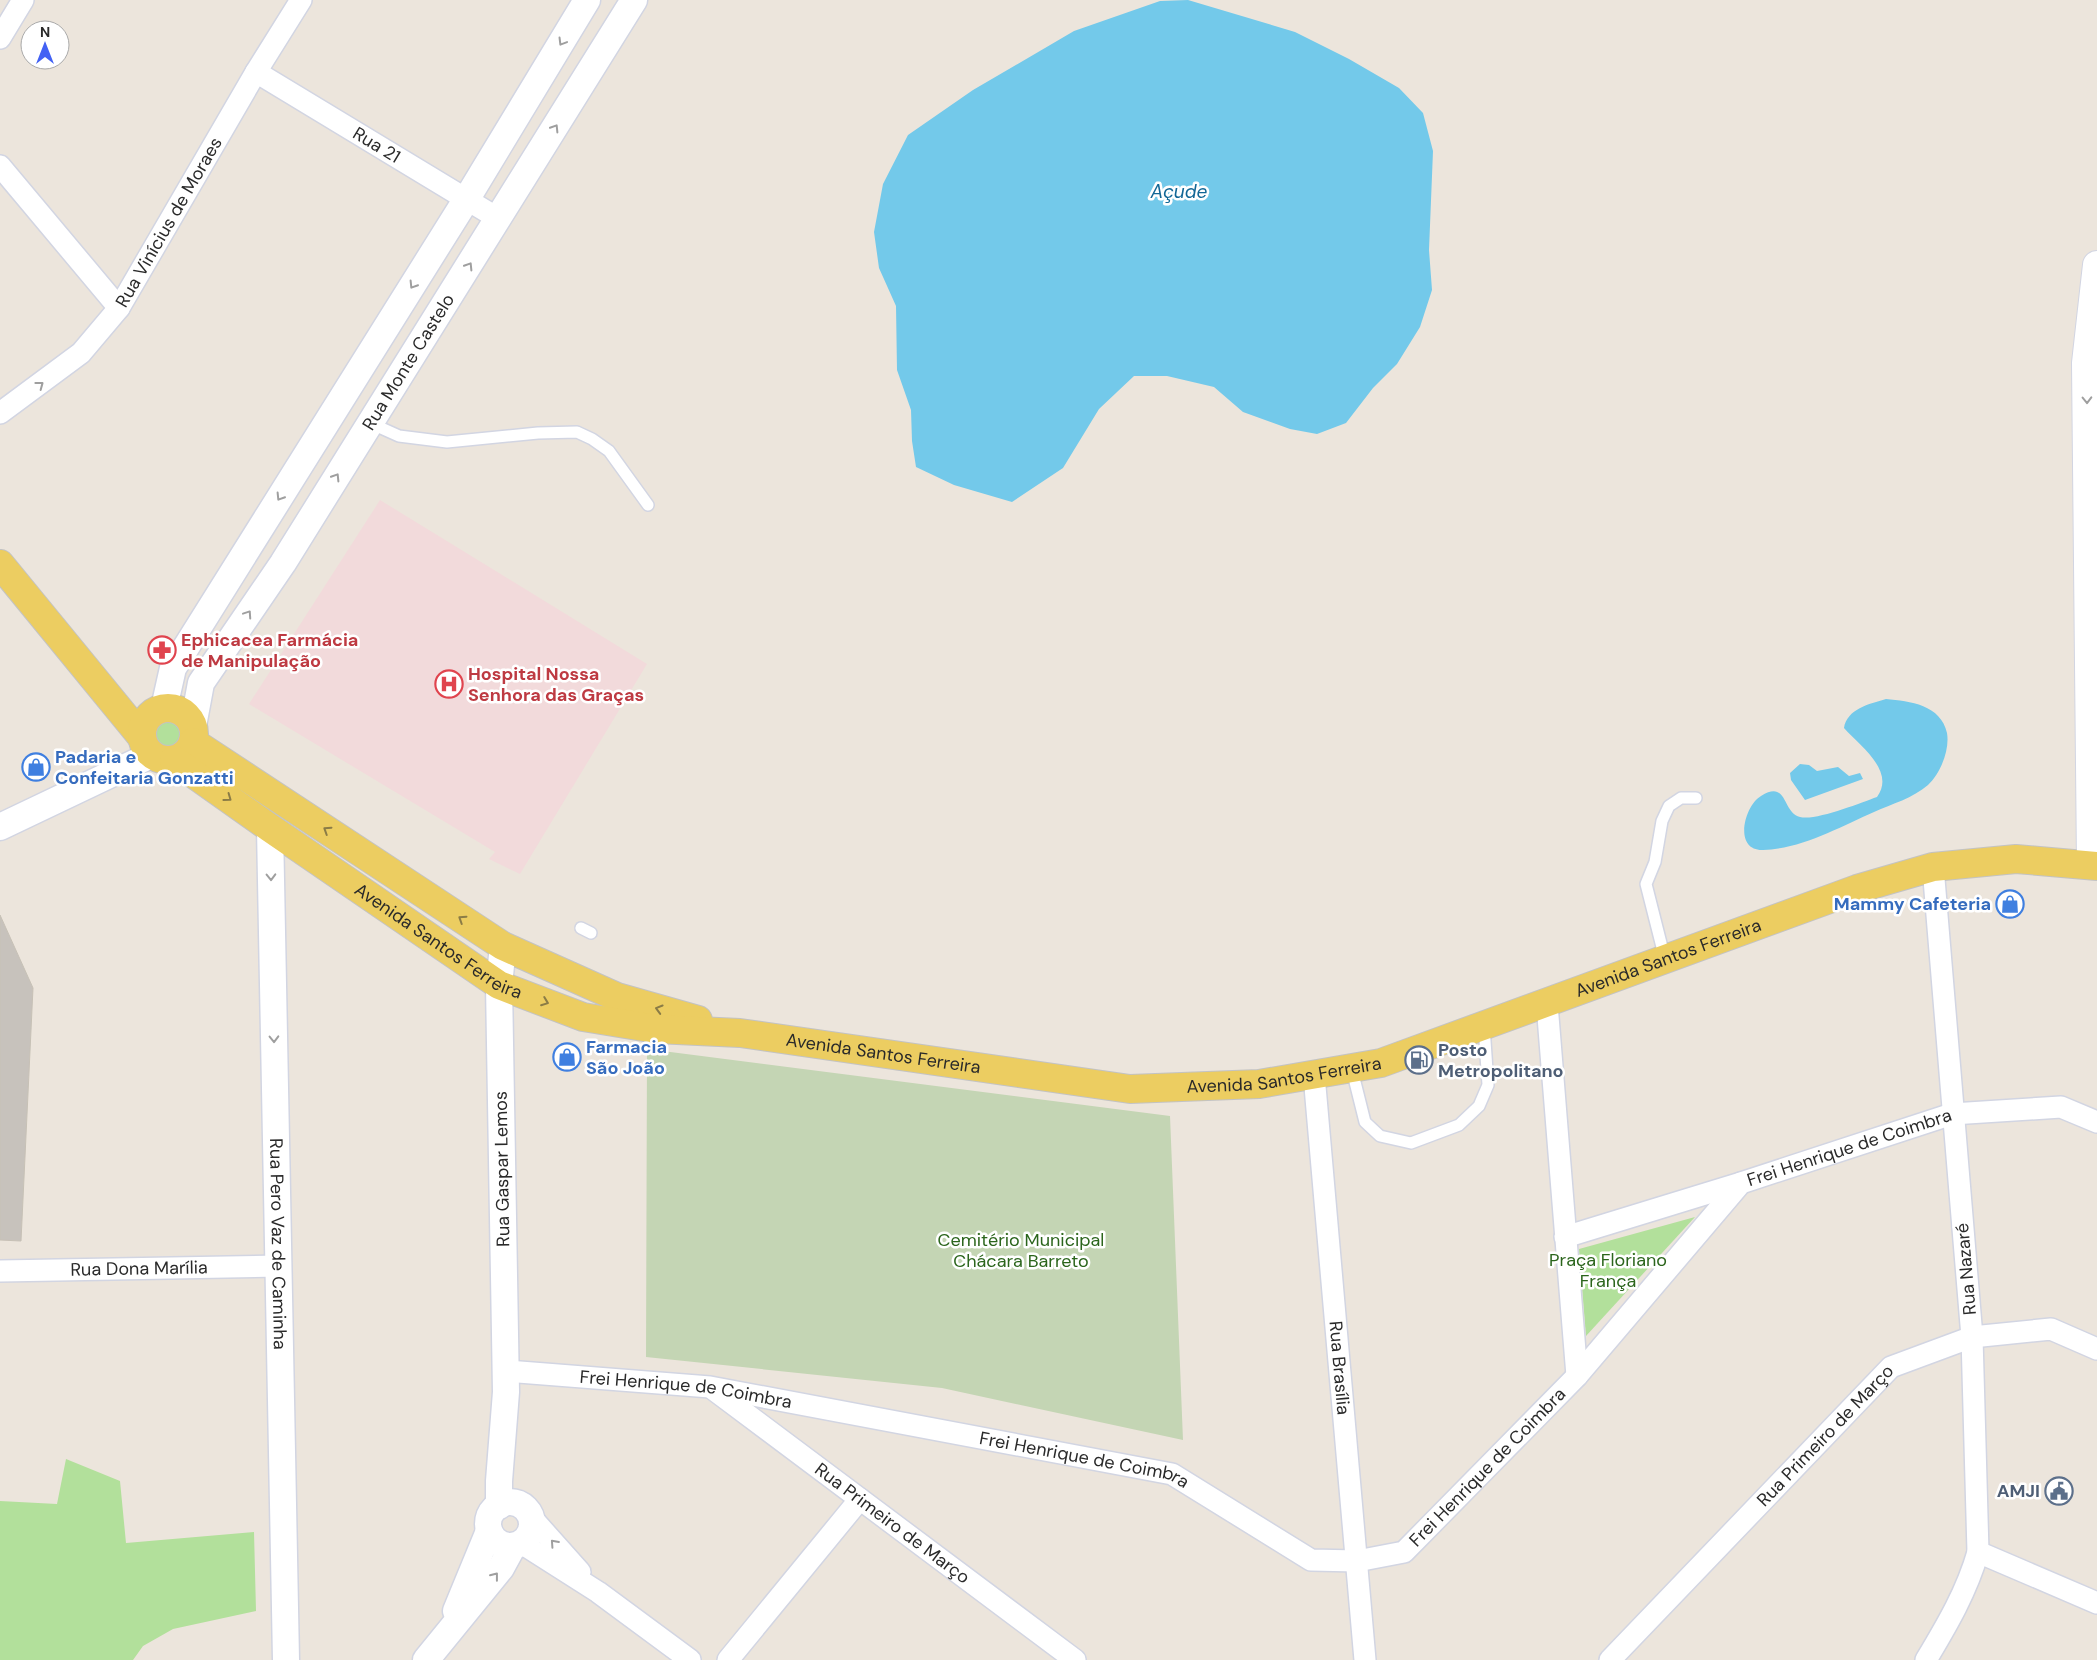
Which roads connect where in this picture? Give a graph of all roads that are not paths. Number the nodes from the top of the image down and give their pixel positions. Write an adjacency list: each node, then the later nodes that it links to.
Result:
1 (23, 0): 5 (street)
2 (301, 0): 6 (street, Rua Vinícius de Moraes)
3 (587, 0): 8 (street, one-way to 8)
4 (634, 0): 9 (street, Rua Monte Castelo, one-way to 4)
5 (0, 38)
6 (256, 72): 8 (street, Rua 21); 11 (street, Rua Vinícius de Moraes)
7 (0, 166): 11 (street)
8 (466, 200): 9 (street, Rua 21); 19 (street, one-way to 19)
9 (499, 219): 14 (street, Rua Monte Castelo, one-way to 9)
10 (2097, 265): 12 (main road)
11 (119, 308): 13 (street, Rua Vinícius de Moraes, one-way to 11)
12 (2092, 363): 17 (main road, one-way to 17)
13 (0, 413)
14 (370, 423): 15 (lane); 19 (street, Rua Monte Castelo, one-way to 14)
15 (648, 505)
16 (0, 564): 19 (main road, Avenida Santos Ferreira)
17 (2093, 641): 18 (main road)
18 (2094, 732): 23 (main road)
19 (167, 734): 21 (street); 22 (main road, Avenida Santos Ferreira, one-way to 22); 25 (main road, Avenida Santos Ferreira, one-way to 19)
20 (1696, 798): 26 (lane)
21 (0, 828)
22 (270, 828): 27 (main road, Avenida Santos Ferreira); 37 (street, Rua Pero Vaz de Caminha, one-way to 37)
23 (2094, 865): 24 (main road, Avenida Santos Ferreira)
24 (1933, 867): 26 (main road, Avenida Santos Ferreira); 33 (street, Rua Nazaré)
25 (503, 946): 27 (street, Rua Gaspar Lemos); 30 (main road, Avenida Santos Ferreira, one-way to 25)
26 (1666, 960): 28 (main road, Avenida Santos Ferreira)
27 (500, 985): 30 (main road, Avenida Santos Ferreira, one-way to 30); 42 (street, Rua Gaspar Lemos)
28 (1547, 1004): 29 (main road, Avenida Santos Ferreira); 36 (street)
29 (1484, 1026): 31 (main road, Avenida Santos Ferreira); 31 (lane)
30 (740, 1033): 32 (main road, Avenida Santos Ferreira)
31 (1352, 1070): 32 (main road, Avenida Santos Ferreira)
32 (1314, 1075): 49 (street, Rua Brasília)
33 (1952, 1114): 34 (street, Frei Henrique de Coimbra); 35 (street, Frei Henrique de Coimbra); 39 (street, Rua Nazaré)
34 (2097, 1122)
35 (1741, 1184): 36 (street); 41 (street, Frei Henrique de Coimbra)
36 (1564, 1237): 41 (street)
37 (278, 1266): 38 (street, Rua Dona Marília); 53 (street, Rua Pero Vaz de Caminha)
38 (0, 1271)
39 (1972, 1337): 40 (street, Rua Primeiro de Março); 48 (street, Rua Nazaré); 58 (street, Rua Primeiro de Março)
40 (2097, 1349)
41 (1577, 1376): 49 (street, Frei Henrique de Coimbra)
42 (506, 1381): 43 (street, Frei Henrique de Coimbra); 45 (street, Rua Gaspar Lemos)
43 (710, 1387): 44 (street, Rua Primeiro de Março); 49 (street, Frei Henrique de Coimbra)
44 (860, 1499): 55 (street); 56 (street, Rua Primeiro de Março)
45 (515, 1508): 46 (street); 47 (street); 50 (street, one-way to 45)
46 (489, 1531): 47 (street); 52 (street)
47 (517, 1544): 50 (street); 52 (street, one-way to 47)
48 (1978, 1552): 51 (street); 59 (street, Rua Nazaré)
49 (1357, 1562): 57 (street, Rua Brasília)
50 (598, 1592): 54 (street)
51 (2097, 1603)
52 (435, 1651)
53 (286, 1660)
54 (690, 1660)
55 (728, 1660)
56 (1075, 1660)
57 (1365, 1660)
58 (1610, 1660)
59 (1926, 1660)

